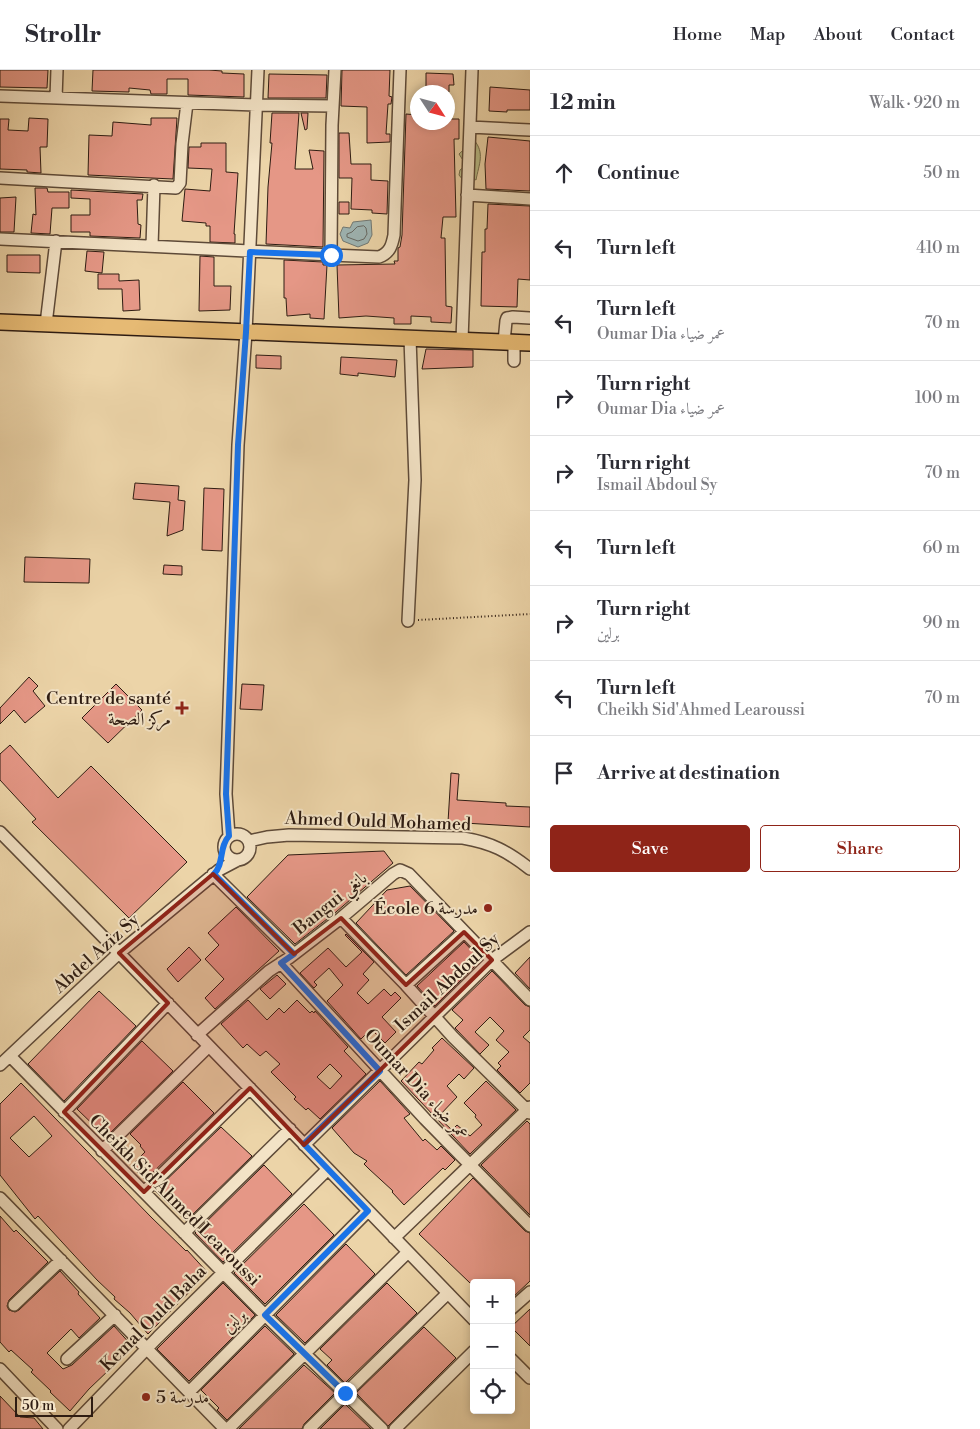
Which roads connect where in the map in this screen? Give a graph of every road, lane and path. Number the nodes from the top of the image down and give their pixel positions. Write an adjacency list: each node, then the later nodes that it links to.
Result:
1 (57, 70): 7 (street)
2 (258, 70): 9 (street)
3 (335, 70): 10 (street)
4 (400, 70): 21 (street)
5 (472, 70): 11 (street)
6 (0, 96): 7 (street)
7 (56, 98): 8 (street)
8 (187, 103): 9 (street); 14 (street)
9 (256, 105): 10 (street); 20 (street)
10 (333, 106): 21 (street)
11 (470, 127): 12 (street); 15 (street)
12 (530, 130)
13 (0, 178): 14 (street)
14 (154, 186): 19 (street)
15 (467, 195): 16 (street); 27 (street)
16 (530, 199)
17 (0, 239): 18 (street)
18 (56, 241): 19 (street); 24 (street)
19 (152, 246): 20 (street)
20 (250, 252): 21 (street); 25 (street)
21 (331, 255)
22 (530, 318): 28 (street)
23 (0, 322): 24 (main road)
24 (46, 324): 25 (main road)
25 (246, 332): 26 (main road); 34 (street)
26 (410, 338): 27 (main road); 32 (street)
27 (462, 340): 28 (main road)
28 (509, 342): 29 (main road); 30 (street)
29 (530, 343)
30 (514, 361)
31 (530, 614): 32 (path)
32 (408, 621)
33 (0, 832): 43 (street)
34 (229, 836): 35 (street); 36 (street)
35 (249, 841): 37 (street); 38 (street, Ahmed Ould Mohamed)
36 (224, 849): 37 (street); 39 (street)
37 (238, 860): 39 (street, Abdel Aziz Sy)
38 (530, 869)
39 (216, 872): 43 (street, Abdel Aziz Sy); 44 (street)
40 (341, 918): 41 (street, Bangui بانغي); 44 (street, Bangui بانغي); 47 (street)
41 (464, 932): 45 (street); 47 (street)
42 (530, 932): 45 (street, Ismail Abdoul Sy)
43 (119, 952): 49 (street); 53 (street, Abdel Aziz Sy)
44 (294, 954): 46 (street, Bangui بانغي)
45 (492, 960): 48 (street); 50 (street, Ismail Abdoul Sy)
46 (281, 963): 51 (street, Bangui بانغي); 55 (street, Oumar Dia عمر ضياء)
47 (406, 985): 50 (street)
48 (530, 1000)
49 (168, 1003): 51 (street); 58 (street)
50 (434, 1015): 55 (street, Ismail Abdoul Sy); 57 (street)
51 (197, 1035): 52 (street)
52 (209, 1046): 56 (street); 61 (street)
53 (10, 1056): 54 (street, Abdel Aziz Sy); 58 (street, Cheikh Sid'Ahmed Learoussi)
54 (0, 1065)
55 (380, 1071): 60 (street, Ismail Abdoul Sy); 62 (street, Oumar Dia عمر ضياء)
56 (250, 1088): 59 (street); 64 (street)
57 (529, 1110): 62 (street)
58 (64, 1112): 61 (street, Cheikh Sid'Ahmed Learoussi)
59 (290, 1129): 60 (street); 68 (street)
60 (304, 1144): 63 (street)
61 (102, 1151): 64 (street, Cheikh Sid'Ahmed Learoussi)
62 (470, 1165): 67 (street, Oumar Dia عمر ضياء); 69 (street)
63 (328, 1170): 66 (street); 72 (street, Kemal Ould Baha)
64 (144, 1192): 68 (street, Cheikh Sid'Ahmed Learoussi)
65 (2, 1205): 71 (street)
66 (368, 1211): 69 (street); 78 (street, برلين)
67 (530, 1226)
68 (184, 1233): 72 (street, Cheikh Sid'Ahmed Learoussi)
69 (394, 1238): 70 (street)
70 (408, 1252): 74 (street); 81 (street)
71 (61, 1260): 75 (street); 77 (street)
72 (224, 1272): 78 (street, Cheikh Sid'Ahmed Learoussi); 80 (street, Kemal Ould Baha)
73 (530, 1292): 76 (street)
74 (448, 1293): 79 (street); 88 (street)
75 (14, 1305)
76 (515, 1305)
77 (114, 1315): 80 (street); 83 (street)
78 (265, 1315): 81 (street, Cheikh Sid'Ahmed Learoussi); 87 (street, برلين)
79 (470, 1316)
80 (147, 1348): 87 (street); 90 (street, Kemal Ould Baha)
81 (304, 1354): 88 (street, Cheikh Sid'Ahmed Learoussi); 91 (street)
82 (470, 1355): 94 (street)
83 (67, 1359)
84 (515, 1363): 86 (street)
85 (0, 1369): 89 (street)
86 (530, 1378)
87 (189, 1392): 91 (street)
88 (345, 1393): 92 (street); 93 (street, Cheikh Sid'Ahmed Learoussi)
89 (57, 1429)
90 (69, 1429)
91 (226, 1429)
92 (309, 1429)
93 (382, 1429)
94 (395, 1429)

